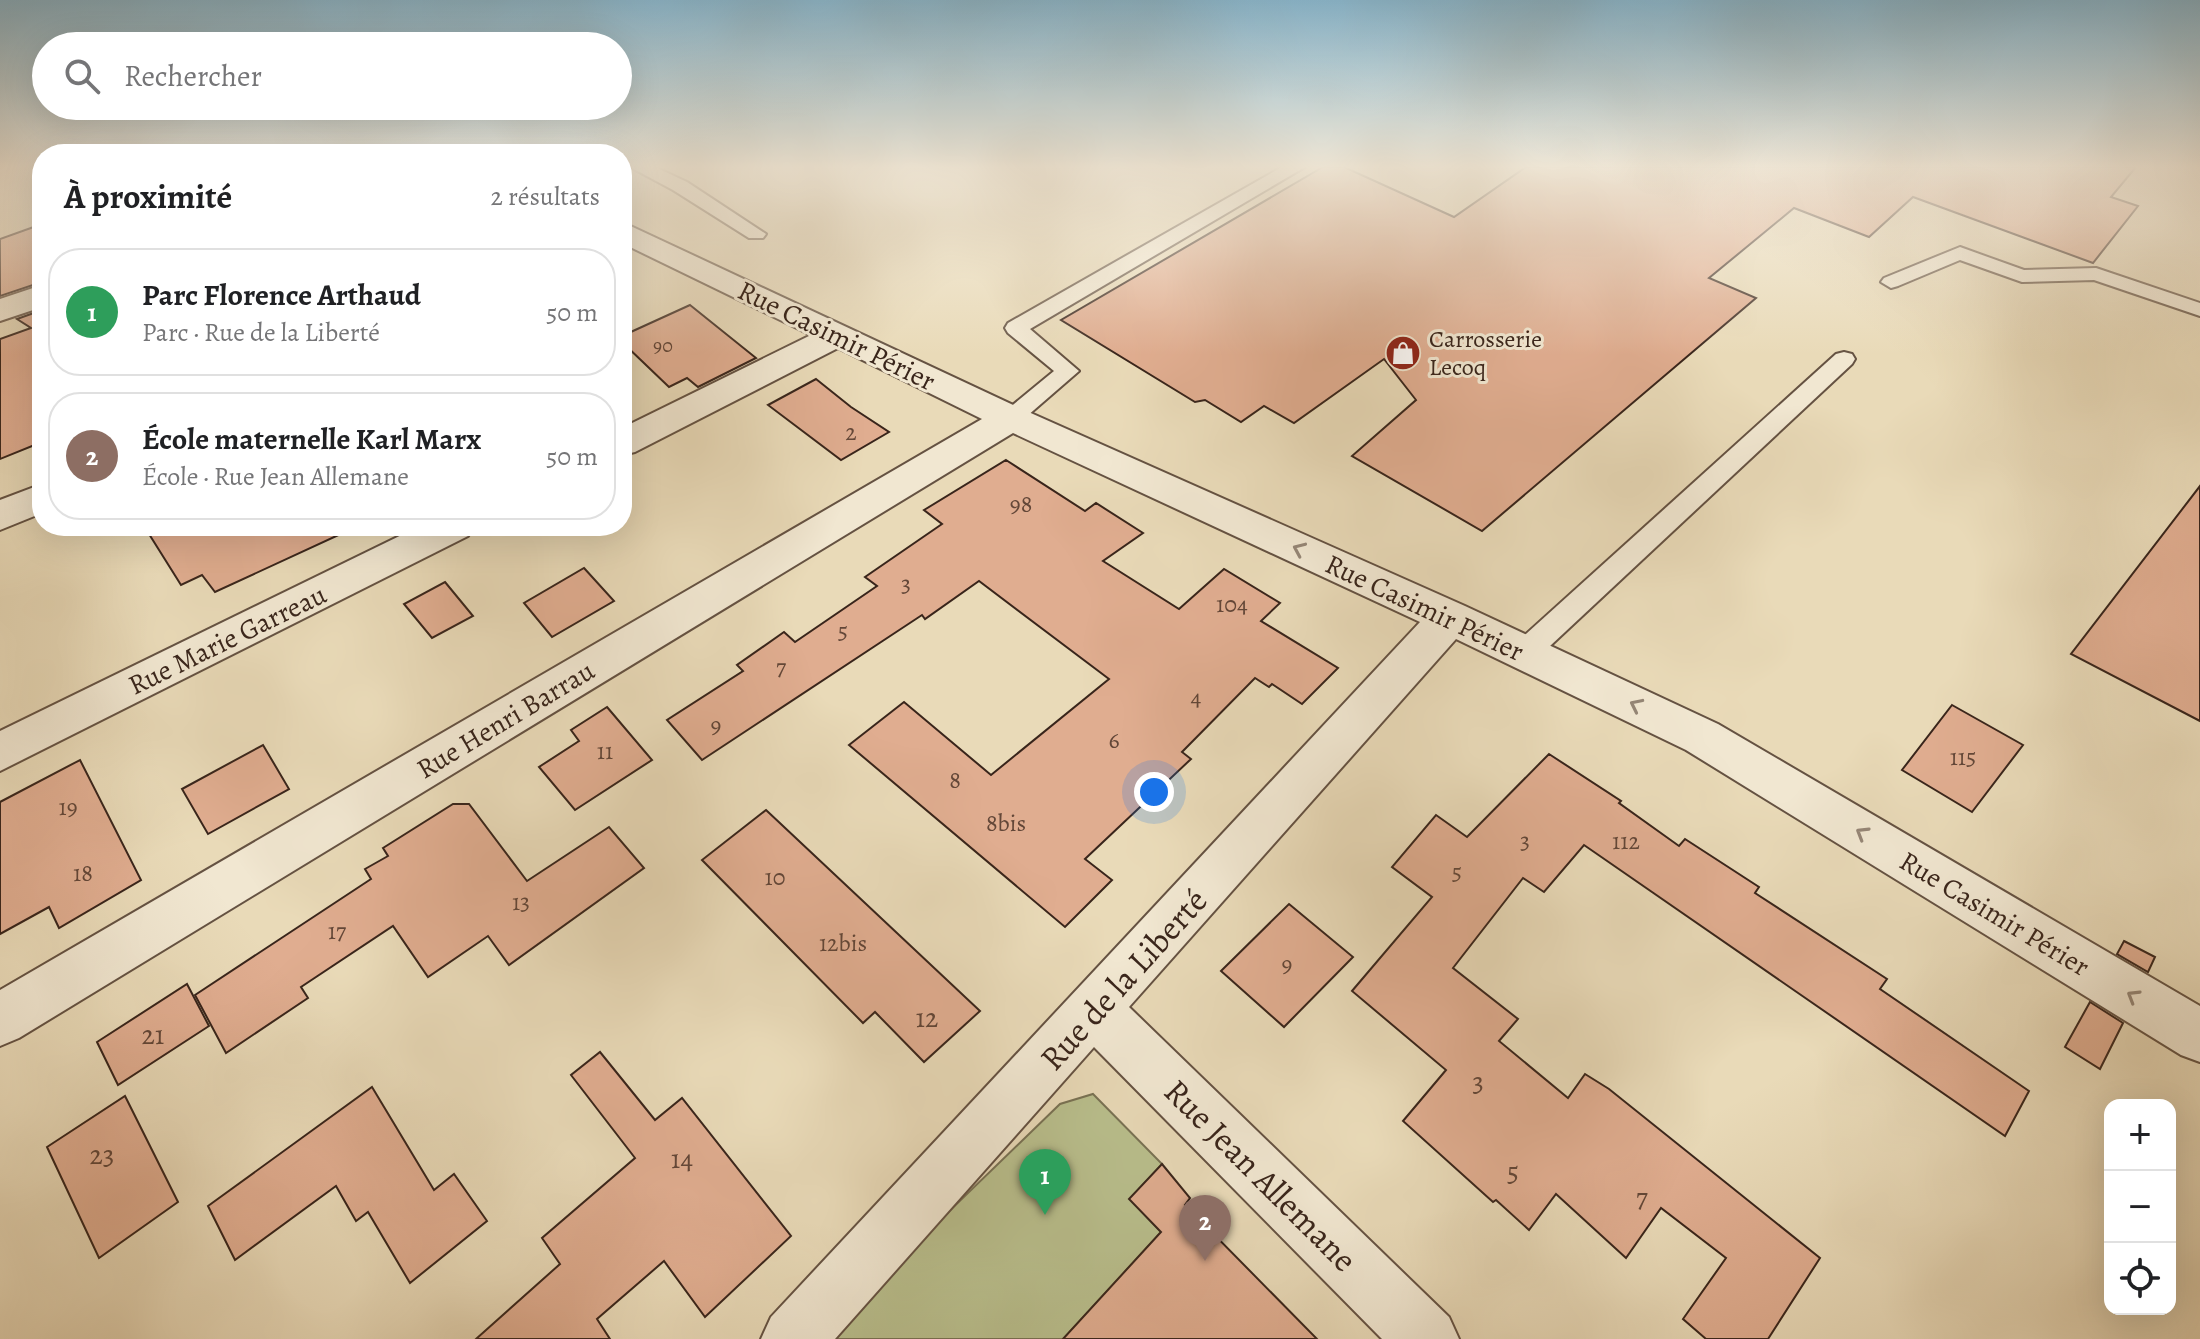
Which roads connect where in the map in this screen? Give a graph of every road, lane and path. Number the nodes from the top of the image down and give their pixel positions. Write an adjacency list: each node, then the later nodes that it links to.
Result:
1 (749, 229): 3 (lane)
2 (1187, 229): 11 (lane)
3 (756, 234)
4 (632, 241): 9 (street, Rue Casimir Périer)
5 (1891, 282): 7 (lane)
6 (32, 299): 8 (street)
7 (2196, 303)
8 (0, 311)
9 (838, 335): 11 (street, Rue Casimir Périer); 12 (street)
10 (1844, 359): 17 (lane)
11 (1011, 418): 16 (street, Rue Casimir Périer, one-way to 11); 20 (street, Rue Henri Barrau)
12 (632, 438)
13 (32, 502): 14 (street)
14 (0, 516)
15 (434, 536): 18 (street, Rue Marie Garreau)
16 (1450, 617): 17 (street, Rue Casimir Périer); 19 (street, Rue de la Liberté)
17 (1525, 652): 21 (street, Rue Casimir Périer, one-way to 17)
18 (0, 752)
19 (1095, 1011): 22 (street, Rue de la Liberté); 23 (street, Rue Jean Allemane)
20 (0, 1020)
21 (2200, 1036)
22 (793, 1339)
23 (1427, 1339)

